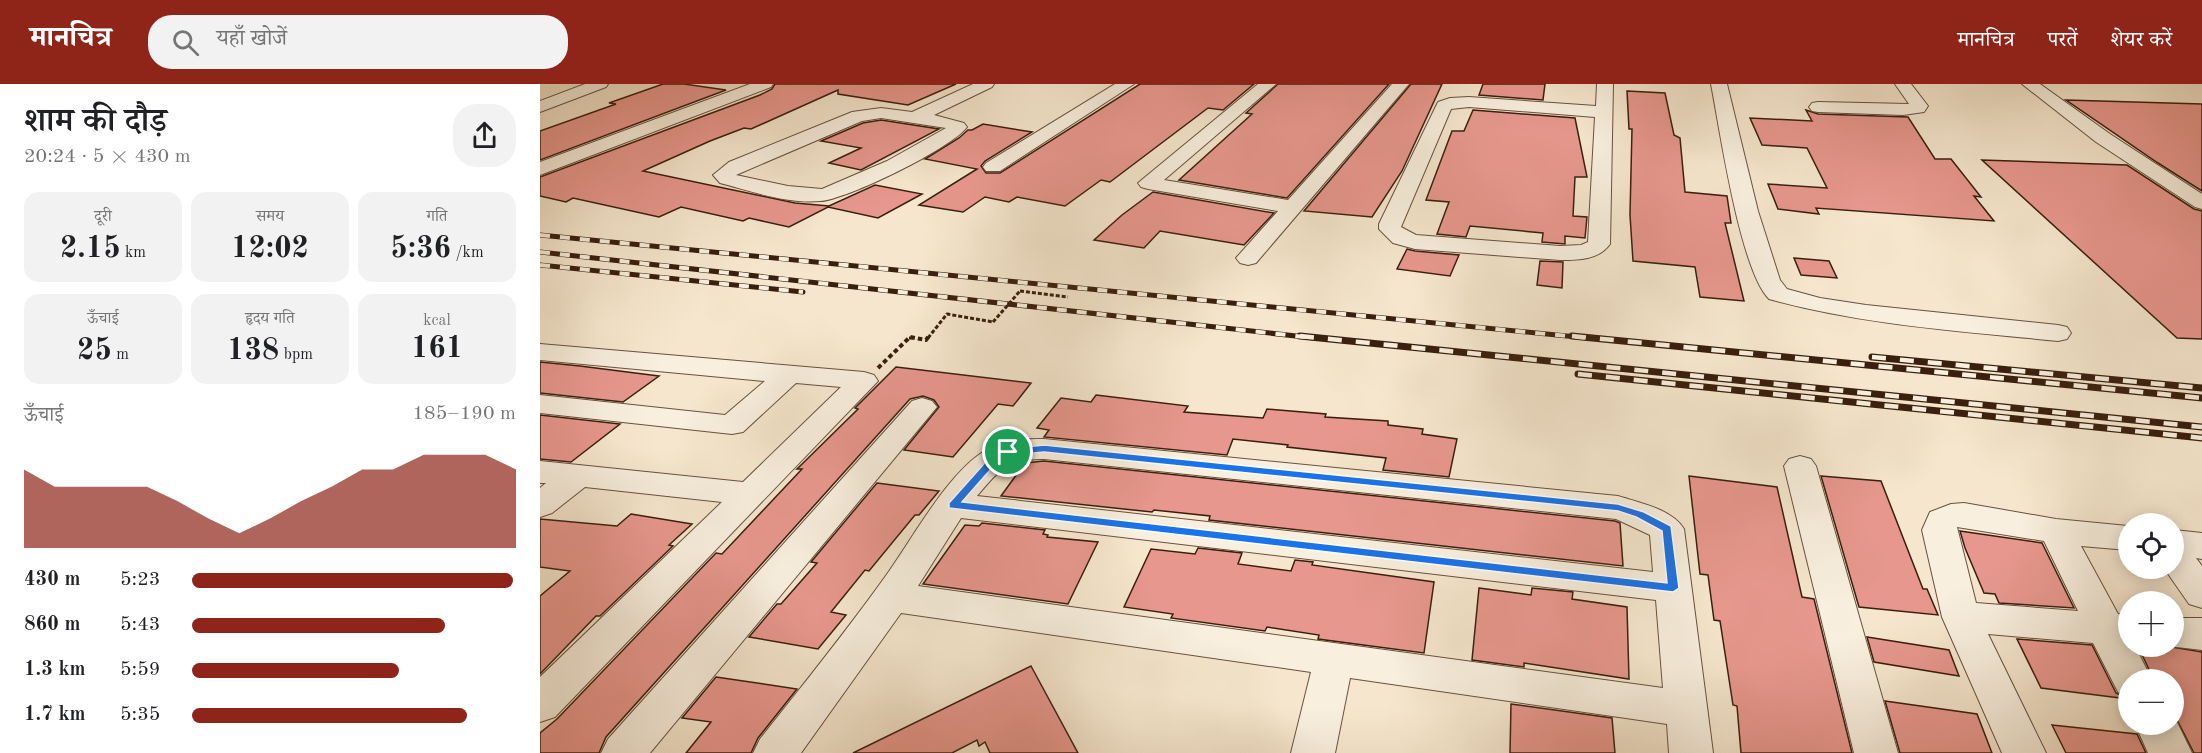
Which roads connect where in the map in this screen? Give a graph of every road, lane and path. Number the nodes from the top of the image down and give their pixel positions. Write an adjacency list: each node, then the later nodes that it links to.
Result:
1 (600, 84): 11 (street)
2 (765, 84): 16 (street)
3 (986, 84): 14 (street)
4 (1126, 84): 15 (street)
5 (1268, 84): 18 (street)
6 (1401, 84): 18 (street)
7 (1605, 84): 13 (street)
8 (1719, 84): 22 (street)
9 (1903, 84): 12 (street)
10 (2030, 84): 17 (street)
11 (540, 107)
12 (1818, 107)
13 (1603, 112): 13 (street)
14 (922, 114): 14 (street)
15 (993, 166)
16 (540, 169)
17 (2202, 203)
18 (1292, 207): 19 (street)
19 (1248, 258)
20 (1020, 291): 21 (path); 25 (path, bridge)
21 (1068, 297)
22 (2058, 333)
23 (540, 352): 24 (street)
24 (790, 374): 25 (street); 26 (street)
25 (864, 381): 31 (street)
26 (540, 404)
27 (922, 407): 51 (street)
28 (1800, 466): 55 (street)
29 (540, 472): 30 (street)
30 (578, 476): 31 (street); 33 (street)
31 (751, 494): 48 (street)
32 (953, 505): 39 (street); 39 (street); 41 (street)
33 (540, 506)
34 (2056, 531): 35 (street); 42 (street); 43 (street)
35 (2118, 537)
36 (2184, 544): 37 (street)
37 (2202, 546)
38 (2184, 569): 40 (street)
39 (1673, 588): 49 (street)
40 (2202, 594)
41 (892, 597): 46 (street); 52 (street)
42 (1961, 617): 43 (street); 56 (street)
43 (2117, 629): 47 (street)
44 (2184, 633): 45 (street)
45 (2202, 634)
46 (1334, 659): 49 (street); 53 (street)
47 (2129, 669)
48 (540, 704)
49 (1686, 709): 54 (street)
50 (2161, 735): 57 (street)
51 (623, 753)
52 (775, 753)
53 (1313, 753)
54 (1691, 753)
55 (1876, 753)
56 (2024, 753)
57 (2170, 753)

